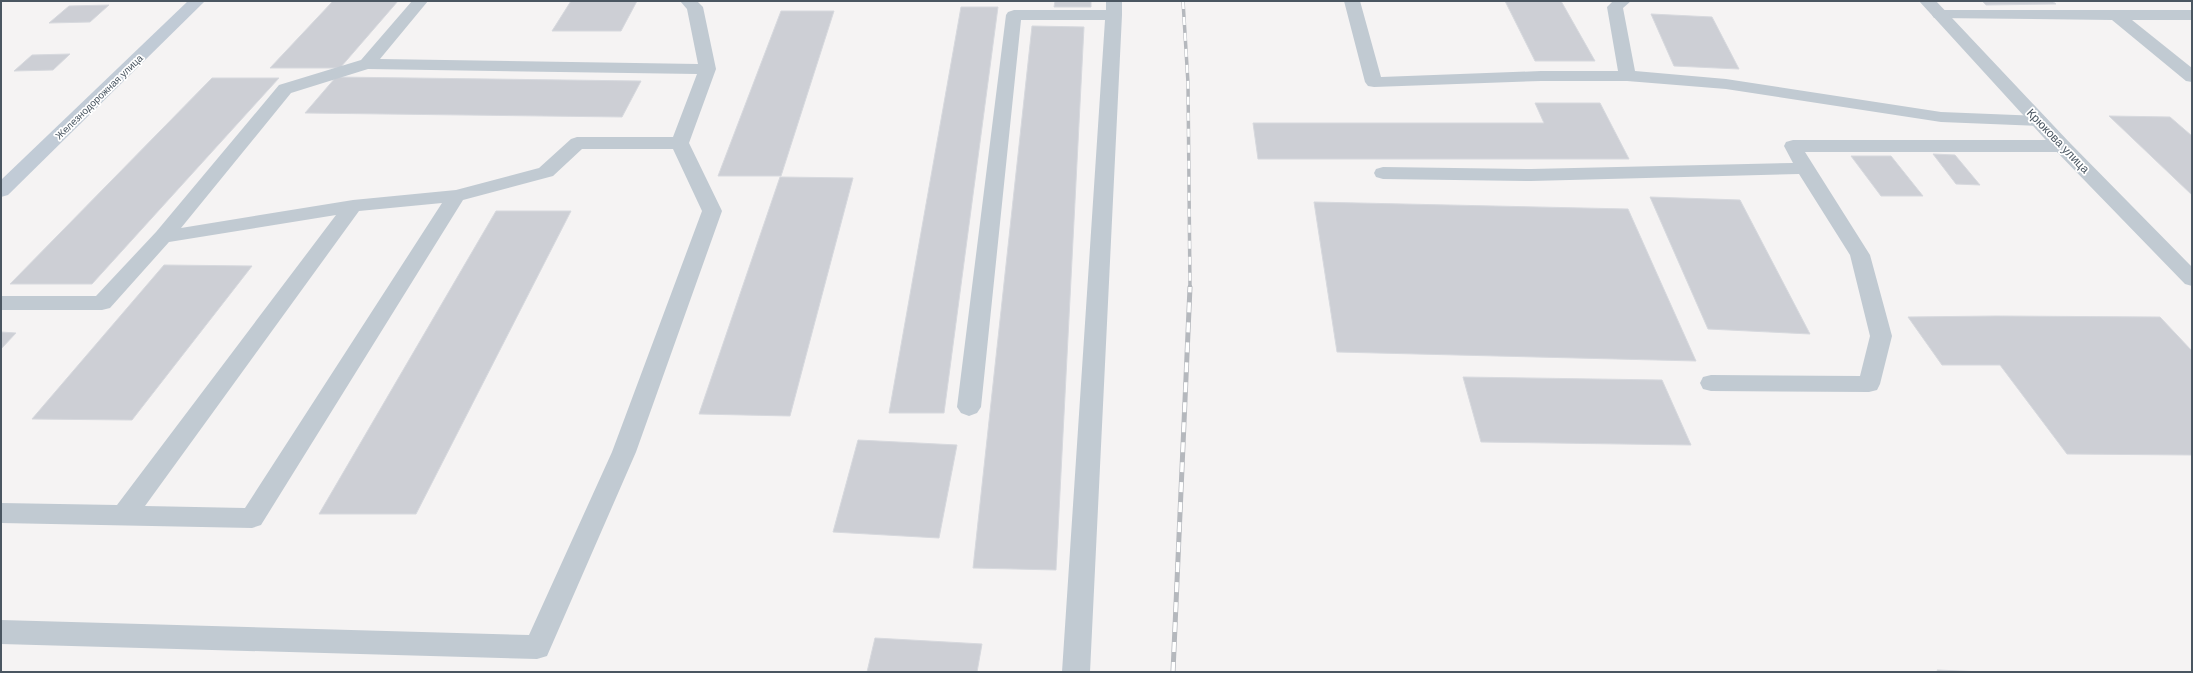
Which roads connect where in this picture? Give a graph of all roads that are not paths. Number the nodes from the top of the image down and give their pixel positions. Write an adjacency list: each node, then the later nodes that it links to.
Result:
1 (197, 1): 20 (main road, Железнодорожная улица)
2 (420, 1): 11 (street)
3 (688, 1): 12 (street)
4 (1352, 1): 13 (street)
5 (1623, 1): 13 (street)
6 (1927, 1): 8 (street, Крюкова улица)
7 (1114, 8): 27 (street); 31 (street)
8 (1940, 15): 9 (street); 15 (street, Крюкова улица)
9 (2116, 15): 10 (street); 14 (street)
10 (2192, 15)
11 (367, 64): 12 (street); 23 (street)
12 (707, 69): 16 (street)
13 (1627, 76): 15 (street)
14 (2192, 77)
15 (2039, 120): 17 (street, Крюкова улица)
16 (680, 143): 21 (street); 30 (street)
17 (2062, 146): 18 (street); 24 (street, Крюкова улица)
18 (1805, 168): 19 (street); 26 (street)
19 (1383, 174)
20 (1, 192)
21 (456, 196): 22 (street); 29 (street)
22 (353, 206): 23 (street); 29 (street)
23 (162, 237): 25 (street)
24 (2192, 279)
25 (1, 303)
26 (1711, 383)
27 (969, 406)
28 (1, 513): 29 (street)
29 (123, 516)
30 (1, 632)
31 (1076, 672)

